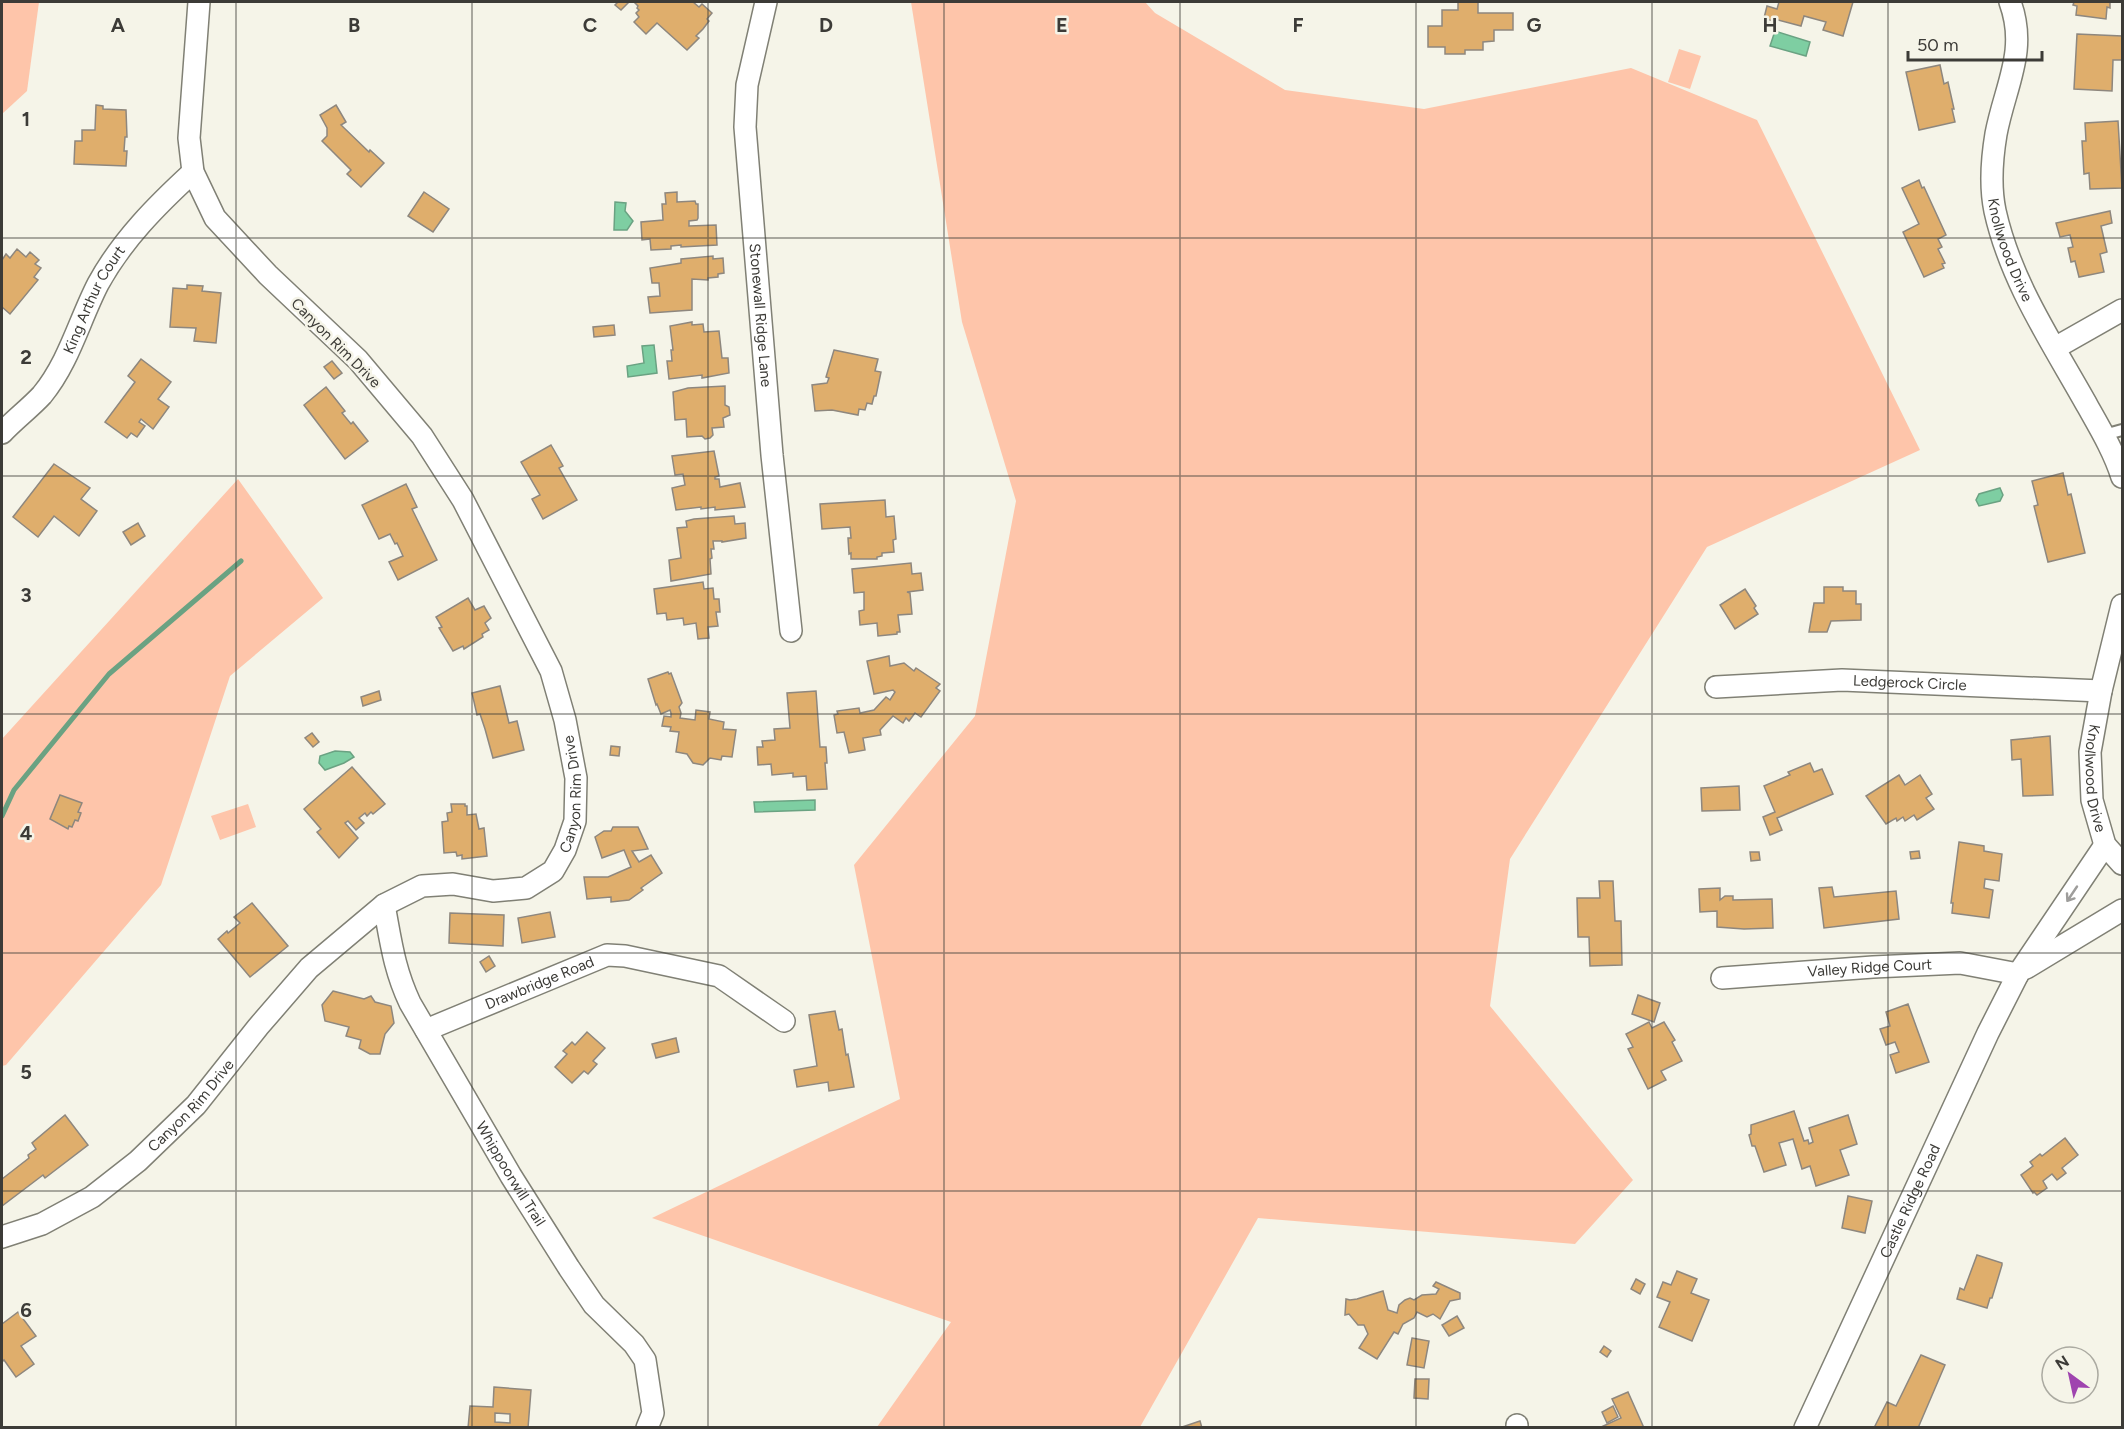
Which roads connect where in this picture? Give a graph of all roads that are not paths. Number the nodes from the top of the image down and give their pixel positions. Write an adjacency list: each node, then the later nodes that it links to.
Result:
1 (199, 2): 4 (street, Canyon Rim Drive)
2 (766, 2): 11 (street, Stonewall Ridge Lane)
3 (2010, 2): 6 (street, Knollwood Drive)
4 (193, 172): 7 (street, King Arthur Court); 16 (street, Canyon Rim Drive)
5 (2122, 310): 6 (street)
6 (2055, 348): 8 (street, Knollwood Drive)
7 (2, 433)
8 (2113, 433): 9 (street, Knollwood Drive)
9 (2122, 477)
10 (2122, 605): 13 (street, Knollwood Drive)
11 (791, 631)
12 (1716, 687): 13 (street, Ledgerock Circle)
13 (2101, 691): 14 (street, Knollwood Drive)
14 (2105, 845): 15 (street); 18 (street, Castle Ridge Road, one-way to 18)
15 (2122, 864)
16 (384, 905): 21 (street, Whippoorwill Trail); 22 (street, Canyon Rim Drive)
17 (2122, 910): 18 (street, Castle Ridge Road)
18 (2018, 974): 19 (street, Valley Ridge Court); 24 (street, Castle Ridge Road)
19 (1722, 978)
20 (784, 1022): 21 (street, Drawbridge Road)
21 (426, 1030): 23 (street, Whippoorwill Trail)
22 (2, 1237)
23 (647, 1428)
24 (1805, 1428)

